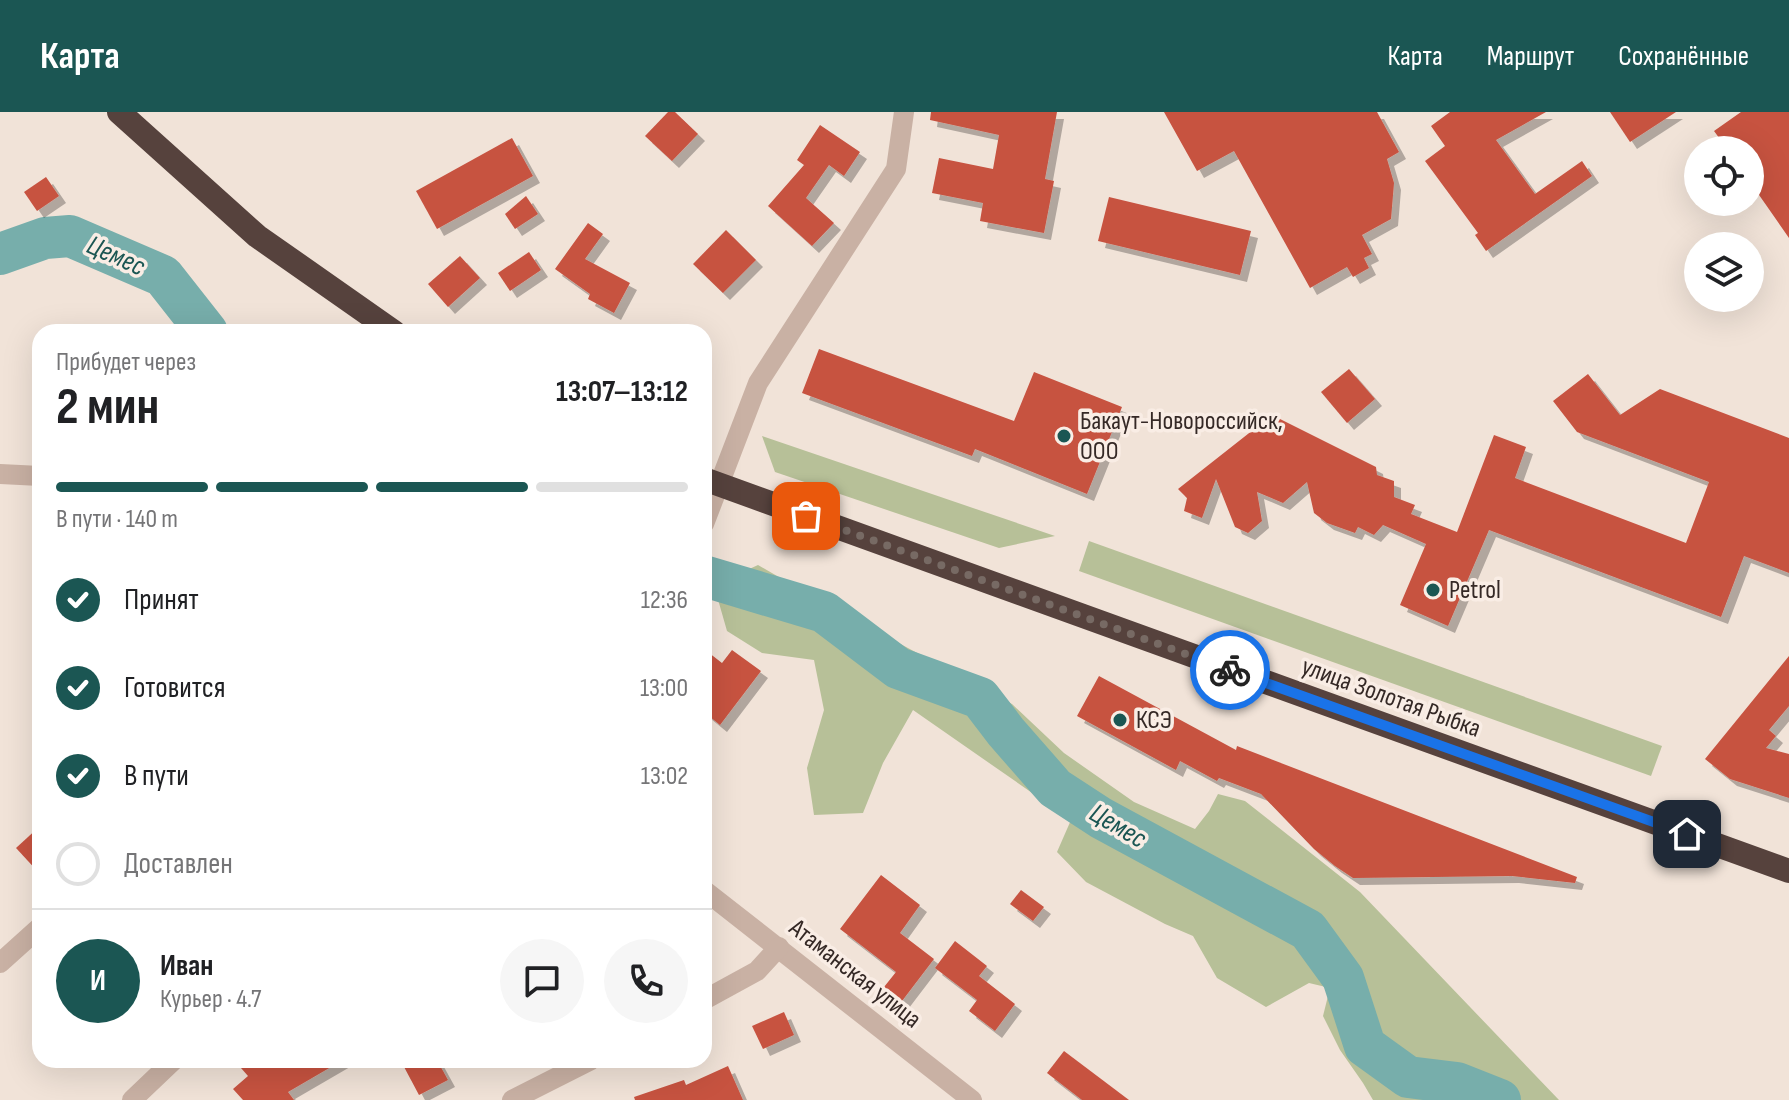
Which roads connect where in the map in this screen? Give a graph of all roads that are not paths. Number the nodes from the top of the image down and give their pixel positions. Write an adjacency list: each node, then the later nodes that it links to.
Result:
1 (119, 112): 3 (highway)
2 (904, 112): 6 (street)
3 (383, 324)
4 (0, 474): 5 (street)
5 (32, 476)
6 (712, 482): 7 (highway, улица Золотая Рыбка)
7 (1789, 871)
8 (712, 896): 10 (street, Атаманская улица)
9 (32, 934): 11 (street)
10 (779, 947): 12 (street); 17 (street, Атаманская улица)
11 (0, 963)
12 (712, 996)
13 (166, 1068): 15 (street)
14 (575, 1068): 16 (street)
15 (132, 1100)
16 (512, 1100)
17 (972, 1100)

